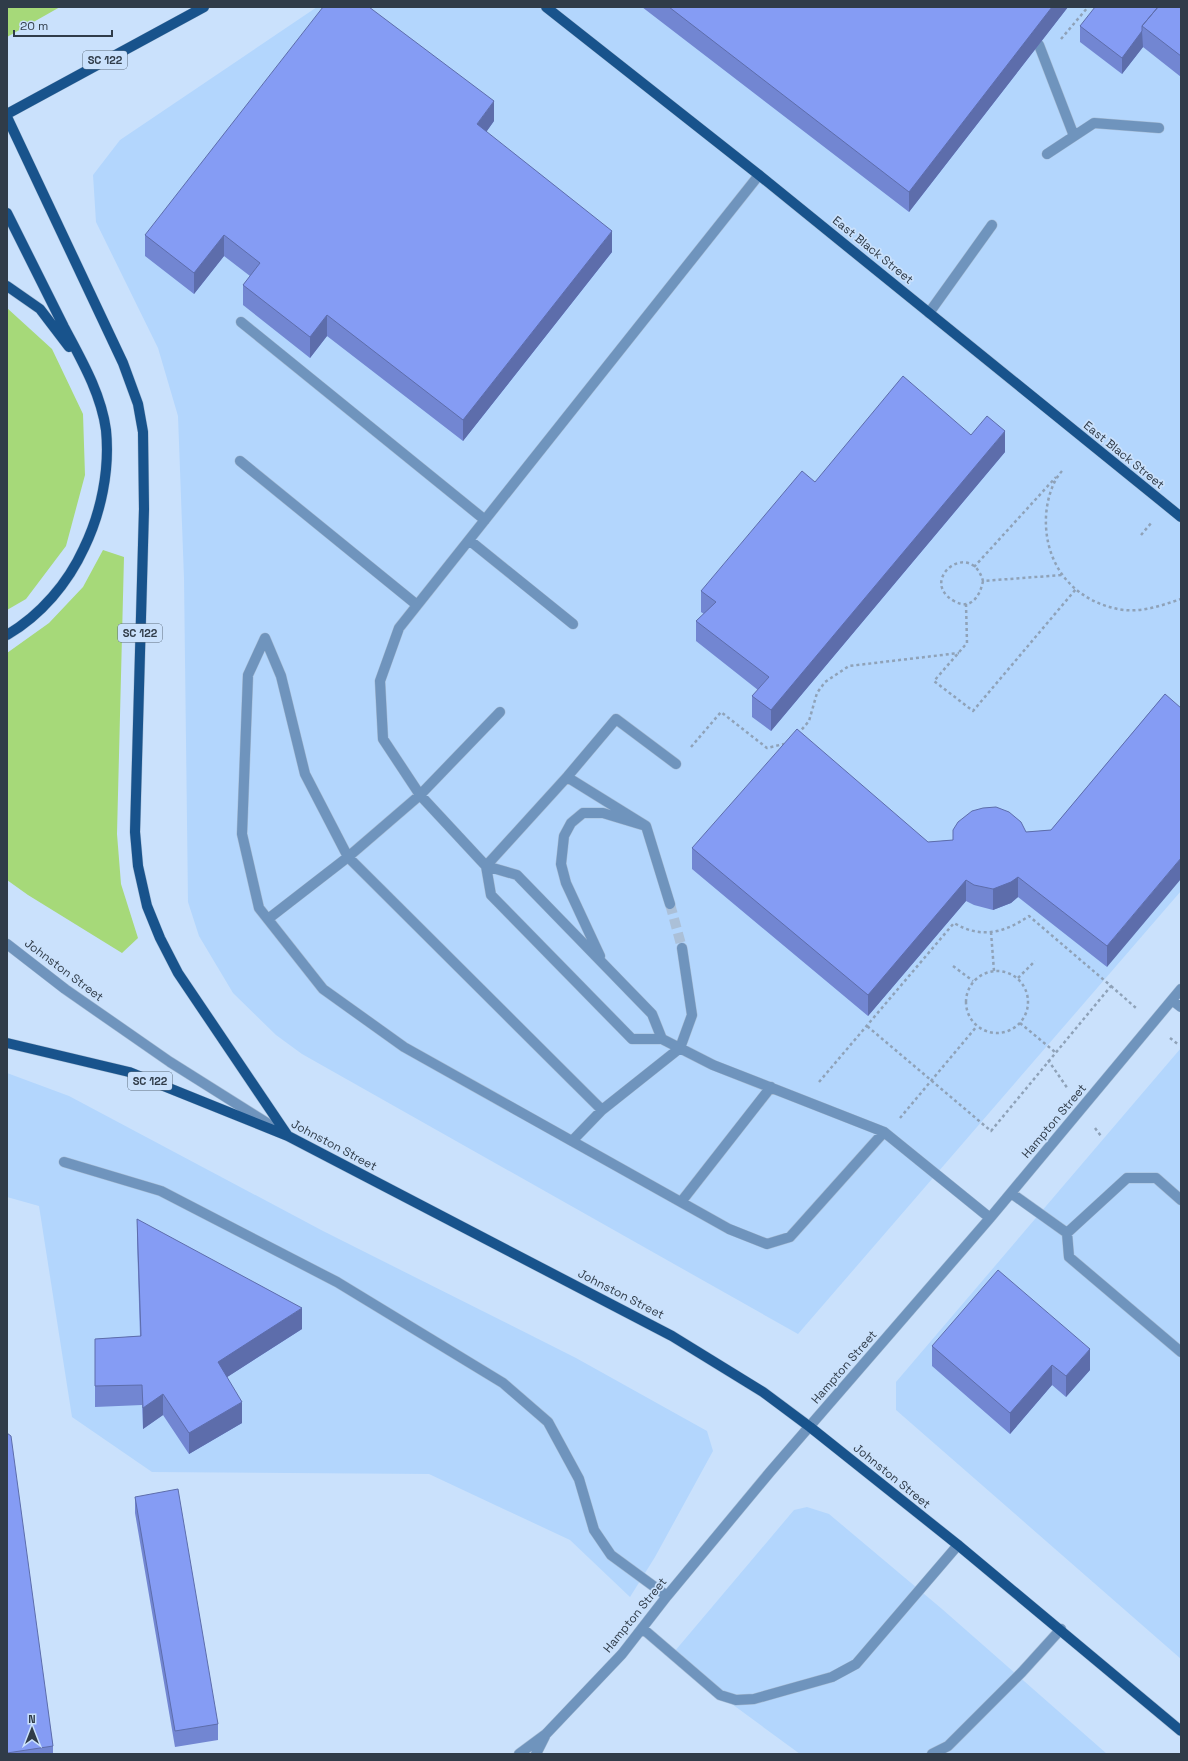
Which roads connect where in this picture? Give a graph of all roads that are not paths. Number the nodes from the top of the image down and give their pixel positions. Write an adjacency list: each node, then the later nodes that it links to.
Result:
1 (204, 7): 4 (main road, SC 122)
2 (546, 7): 9 (main road, East Black Street)
3 (1039, 45): 7 (street)
4 (7, 114)
5 (7, 117): 44 (main road, SC 122)
6 (1158, 128): 7 (street)
7 (1074, 136): 8 (street)
8 (1047, 154)
9 (759, 174): 13 (main road, East Black Street); 18 (street)
10 (7, 213): 15 (main road)
11 (992, 225): 13 (street)
12 (7, 286): 15 (main road)
13 (930, 313): 17 (main road, East Black Street)
14 (241, 322): 18 (street)
15 (83, 364): 22 (main road)
16 (240, 461): 20 (street)
17 (1181, 517)
18 (485, 520): 19 (street)
19 (469, 540): 20 (street); 21 (street)
20 (418, 605): 26 (street)
21 (572, 624)
22 (7, 635)
23 (500, 712): 26 (street)
24 (676, 764): 25 (street)
25 (567, 777): 27 (street); 29 (street)
26 (420, 794): 28 (street); 29 (street)
27 (646, 826): 30 (street); 34 (street)
28 (348, 857): 31 (street); 31 (street); 42 (street)
29 (486, 866): 34 (street); 38 (street)
30 (670, 904)
31 (268, 919): 45 (street)
32 (7, 944): 44 (street, Johnston Street)
33 (682, 948): 40 (street)
34 (603, 961): 38 (street)
35 (1181, 989): 36 (street, Hampton Street)
36 (1172, 1000): 37 (street); 47 (street, Hampton Street)
37 (1181, 1007)
38 (662, 1038): 40 (street)
39 (7, 1043): 44 (main road, SC 122)
40 (680, 1048): 41 (street); 42 (street)
41 (771, 1087): 43 (street); 49 (street)
42 (602, 1110): 45 (street)
43 (886, 1133): 49 (street); 50 (street)
44 (288, 1136): 53 (main road, Johnston Street)
45 (572, 1141): 49 (street)
46 (64, 1162): 55 (street)
47 (1012, 1193): 50 (street, Hampton Street); 51 (street)
48 (1181, 1200): 51 (street)
49 (681, 1202)
50 (990, 1218): 53 (street, Hampton Street)
51 (1067, 1233): 52 (street)
52 (1181, 1352)
53 (810, 1427): 54 (main road, Johnston Street); 55 (street, Hampton Street)
54 (958, 1545): 56 (street); 57 (main road, Johnston Street)
55 (667, 1596): 56 (street, Hampton Street)
56 (642, 1628): 59 (street, Hampton Street)
57 (1061, 1629): 58 (main road, Johnston Street); 62 (street)
58 (1181, 1731)
59 (546, 1734): 60 (street, Hampton Street); 61 (street)
60 (519, 1754)
61 (536, 1754)
62 (932, 1754)

